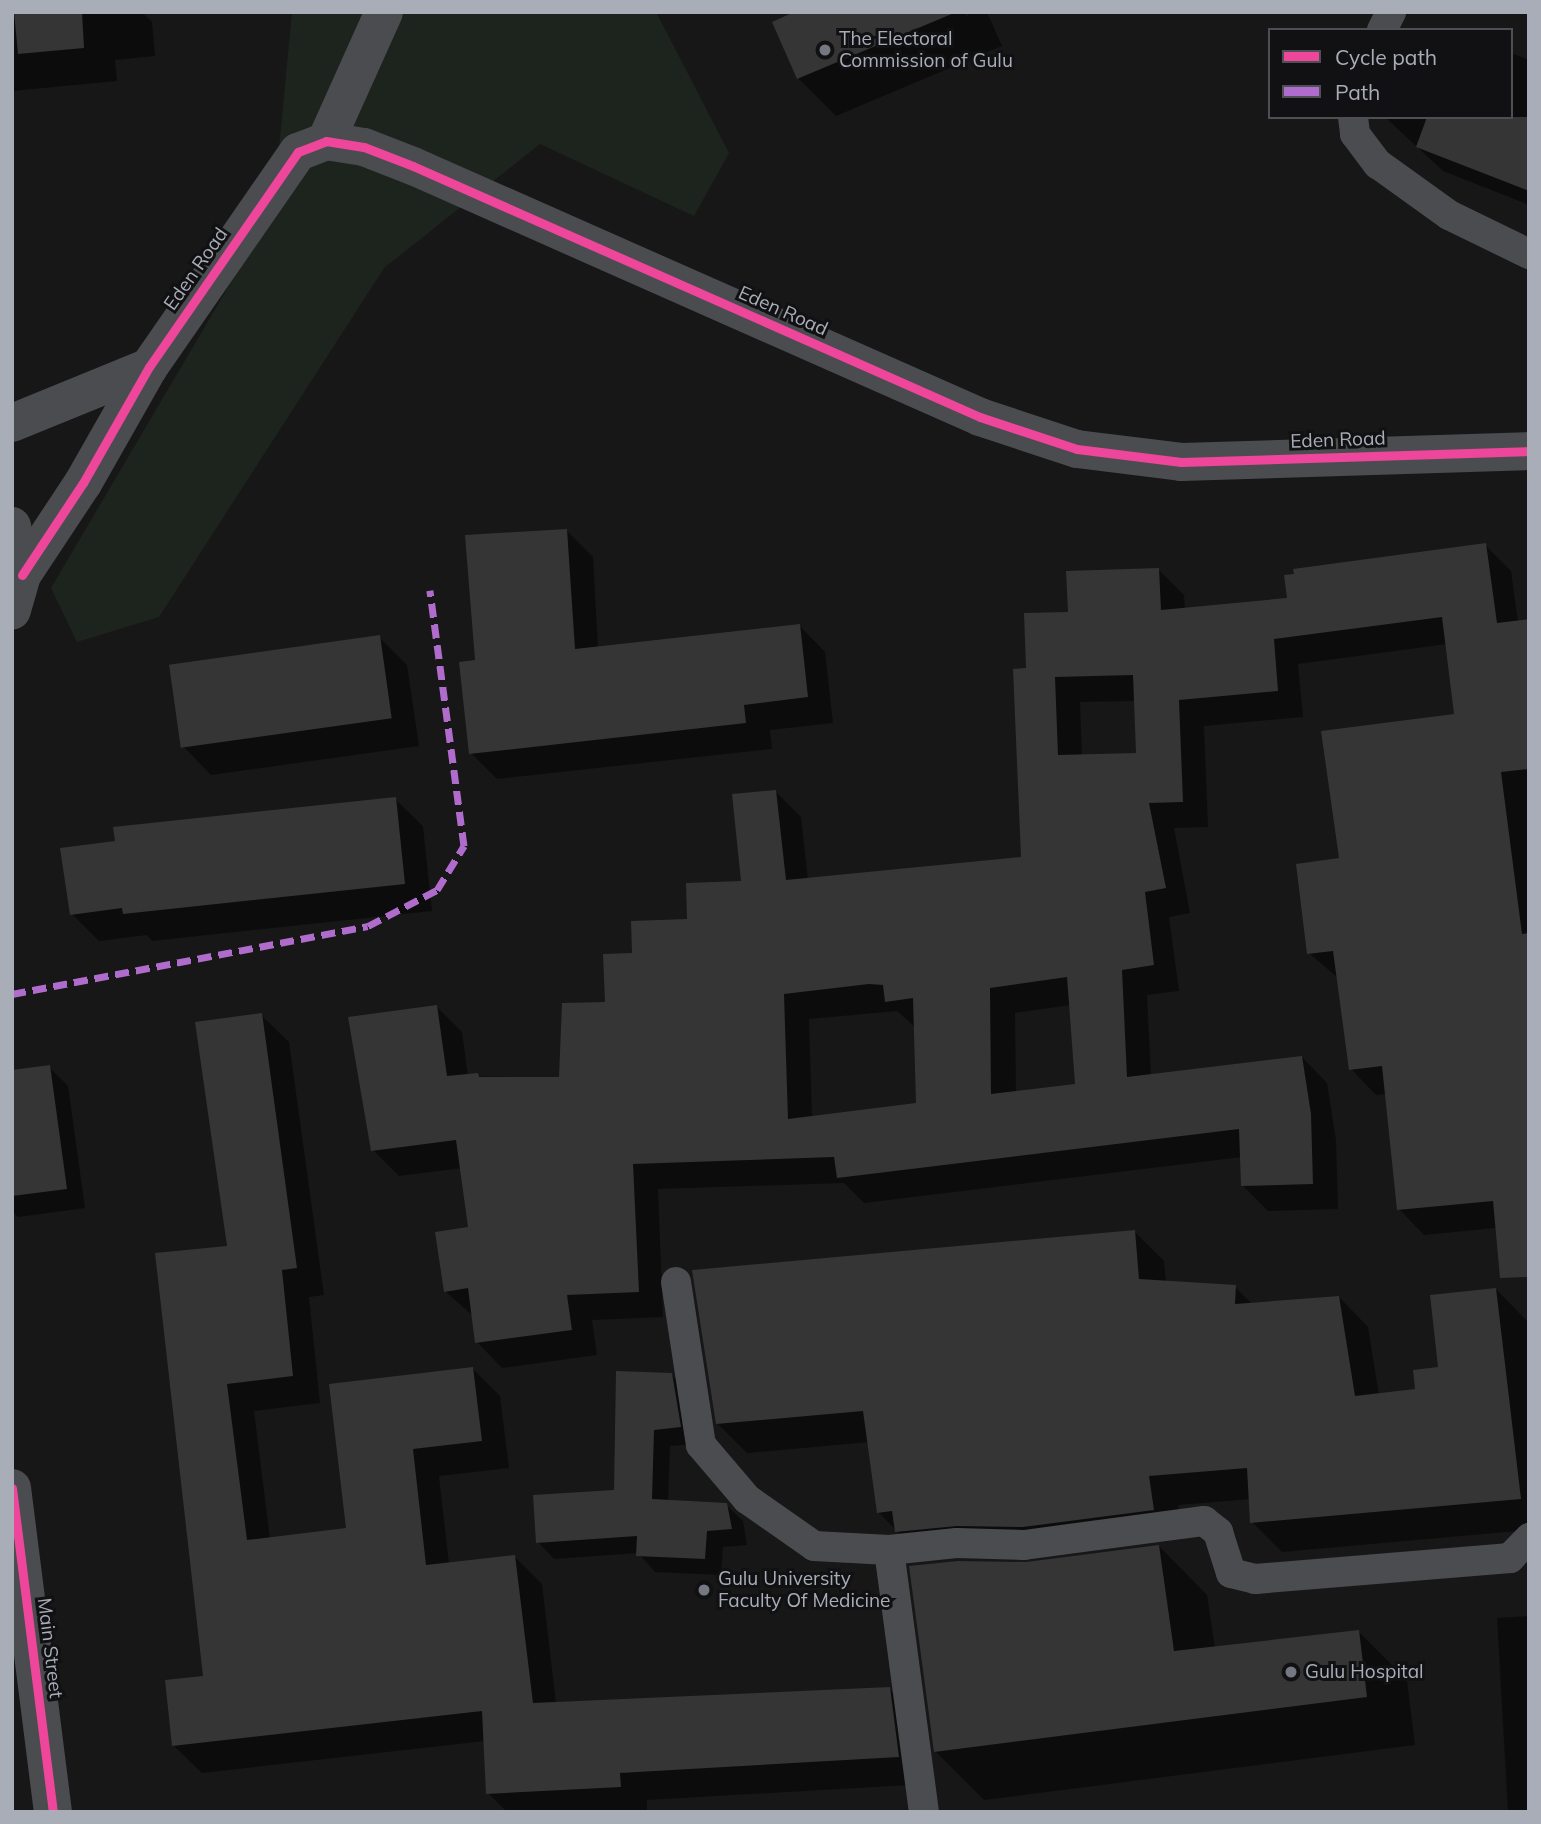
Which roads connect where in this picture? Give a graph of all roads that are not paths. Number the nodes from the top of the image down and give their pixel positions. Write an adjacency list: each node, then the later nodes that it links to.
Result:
1 (384, 12): 5 (street)
2 (1391, 12): 3 (lane)
3 (1383, 28)
4 (1353, 119): 6 (lane)
5 (326, 141): 7 (street, Eden Road); 9 (street, Eden Road)
6 (1529, 254)
7 (149, 367): 8 (street); 11 (street, Eden Road)
8 (12, 424)
9 (1529, 452)
10 (12, 526): 11 (street)
11 (22, 575): 12 (street)
12 (12, 611)
13 (676, 1282): 16 (lane)
14 (12, 1488): 17 (street, Main Street)
15 (1529, 1538): 16 (lane)
16 (890, 1550): 18 (lane)
17 (53, 1812)
18 (924, 1812)

